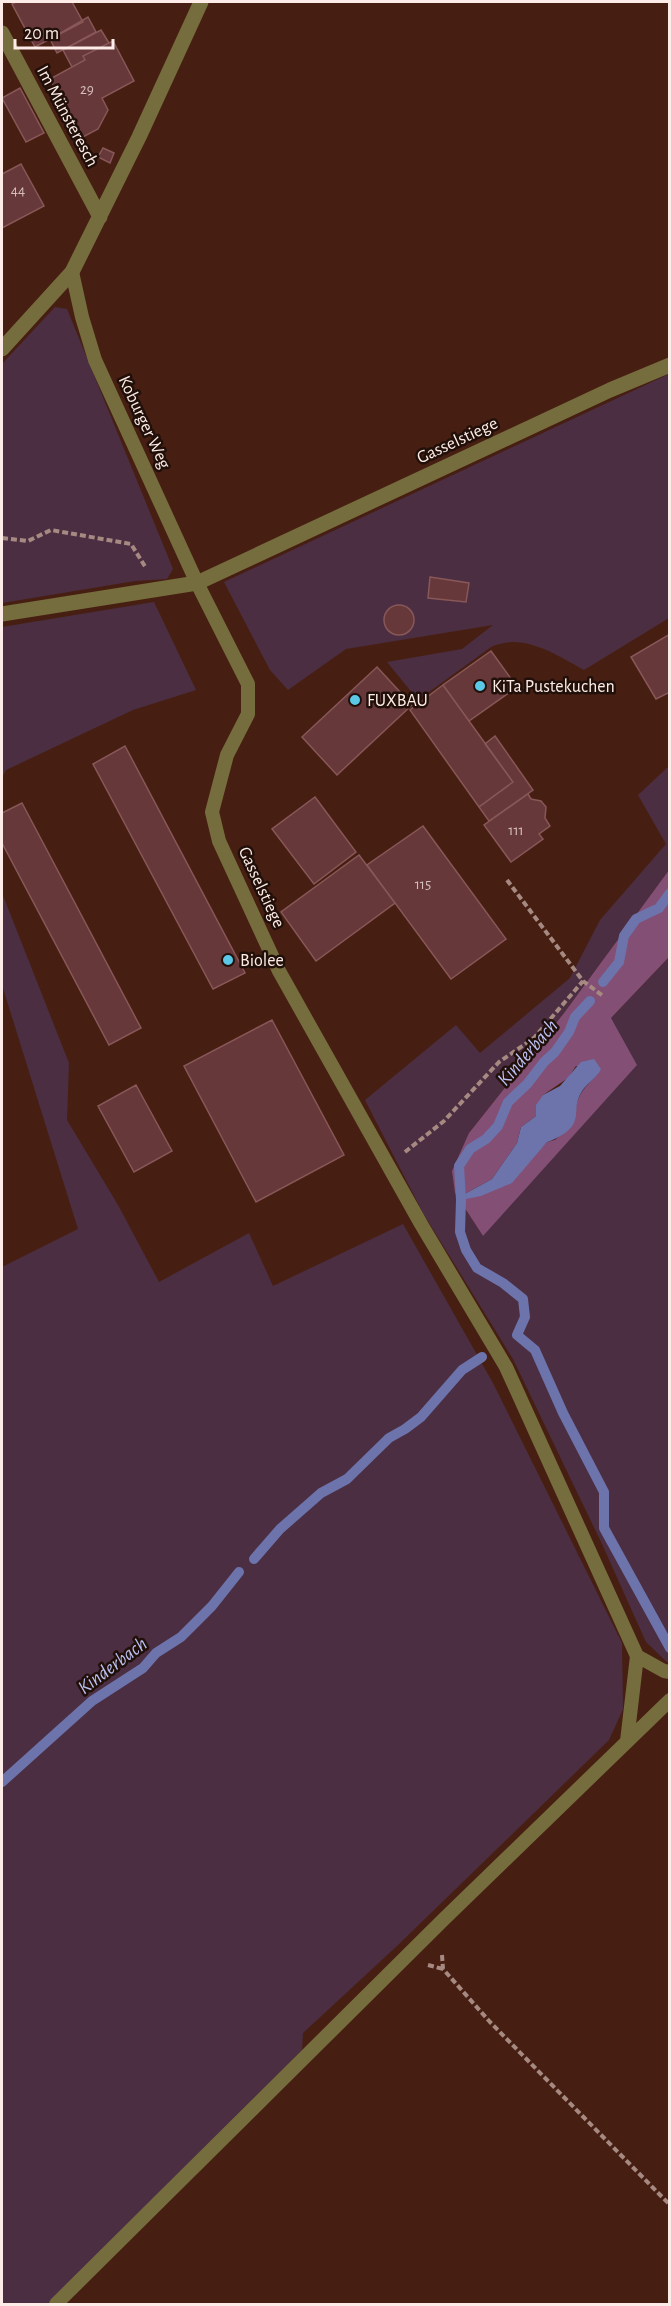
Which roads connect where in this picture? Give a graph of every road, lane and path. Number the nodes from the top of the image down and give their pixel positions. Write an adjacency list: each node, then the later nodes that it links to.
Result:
1 (201, 2): 3 (street)
2 (2, 33): 3 (street, Im Münsteresch)
3 (100, 218): 4 (street)
4 (72, 272): 5 (street); 8 (lane, Koburger Weg)
5 (2, 349)
6 (669, 365): 8 (street, Gasselstiege)
7 (2, 538): 9 (path)
8 (197, 583): 9 (street, Gasselstiege); 14 (lane, Gasselstiege)
9 (156, 590): 10 (street, Gasselstiege)
10 (2, 614)
11 (507, 880): 12 (path)
12 (583, 981): 13 (path); 14 (path)
13 (603, 996)
14 (389, 1165): 15 (lane, Gasselstiege)
15 (637, 1656): 16 (lane); 18 (lane)
16 (669, 1672)
17 (669, 1700): 18 (lane)
18 (627, 1741): 19 (lane)
19 (445, 1918): 20 (path); 21 (lane)
20 (669, 2205)
21 (56, 2304)

